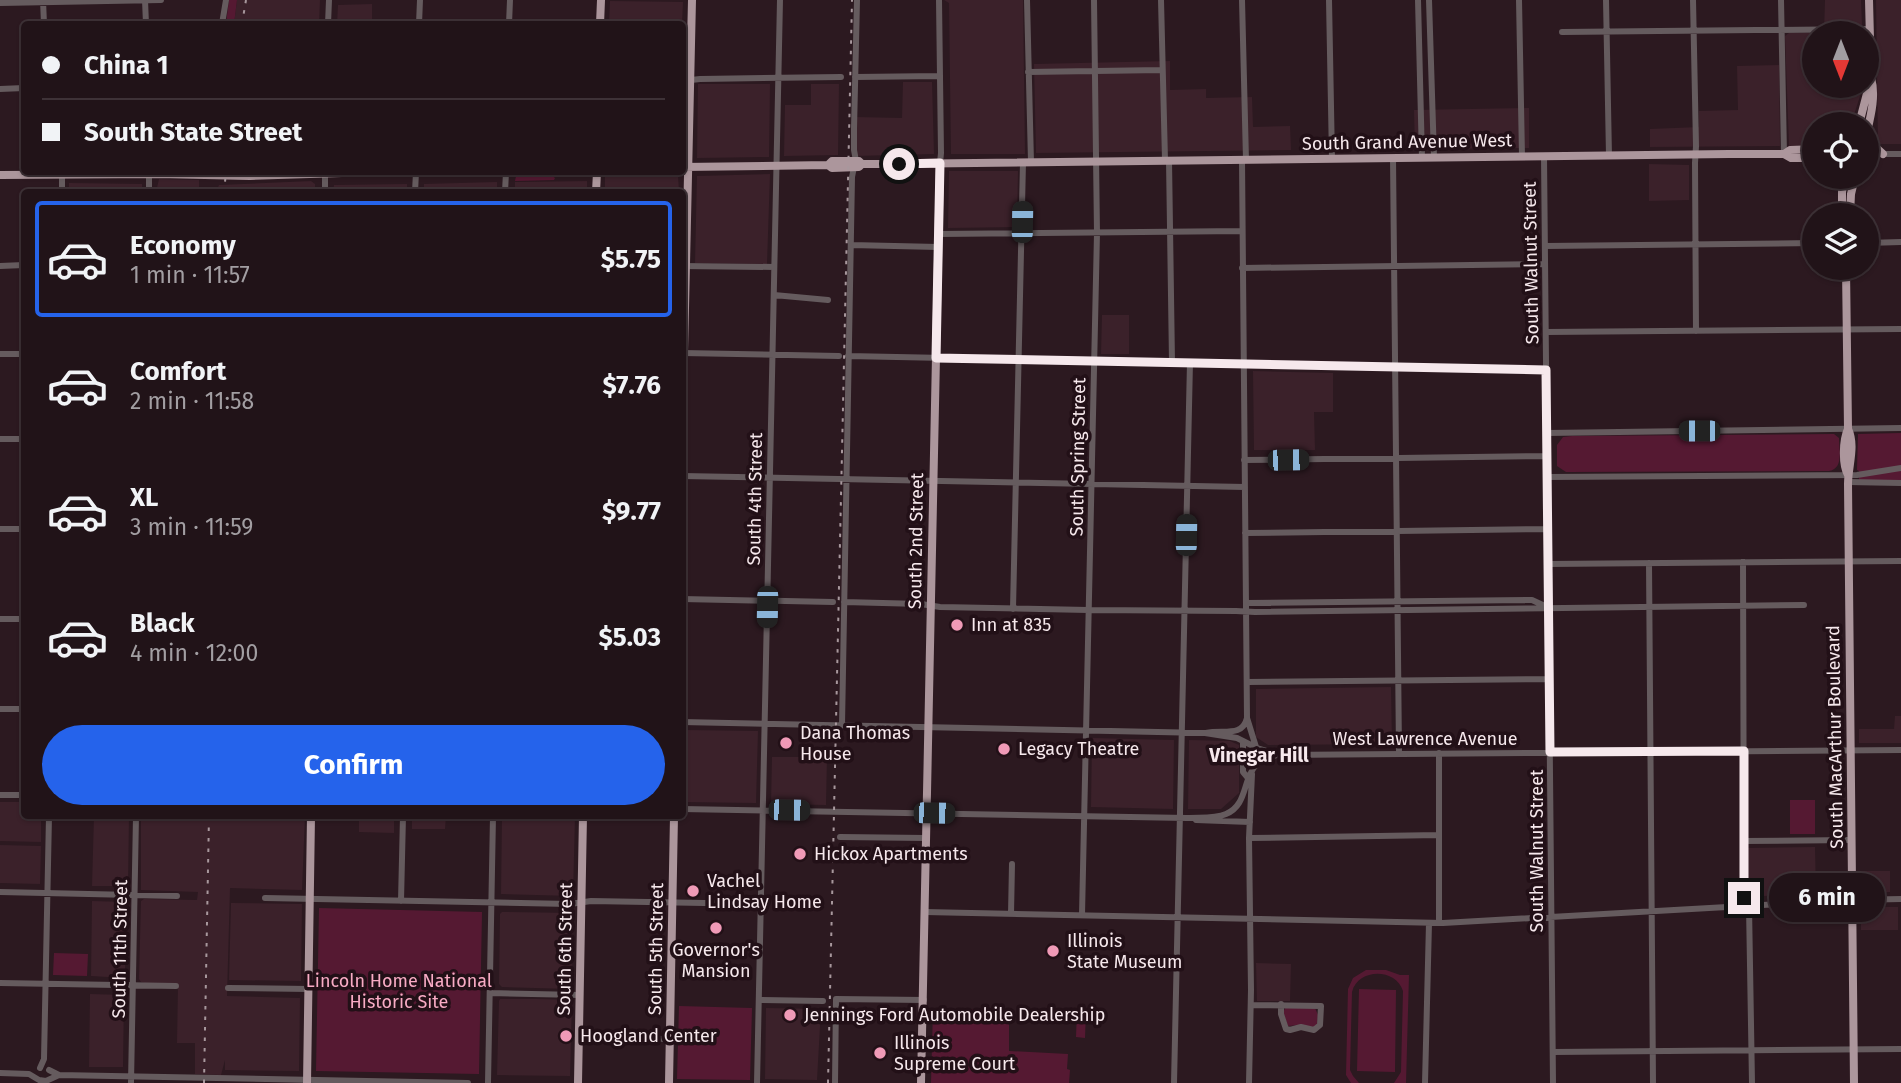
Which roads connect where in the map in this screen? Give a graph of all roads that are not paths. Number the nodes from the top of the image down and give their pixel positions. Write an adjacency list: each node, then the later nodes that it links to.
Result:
1 (145, 0): 2 (street); 24 (street); 27 (street)
2 (161, 0)
3 (226, 0): 28 (street)
4 (329, 0): 29 (street)
5 (419, 0): 30 (street)
6 (510, 0): 31 (street)
7 (600, 0): 32 (main road)
8 (692, 0): 46 (main road)
9 (780, 0): 45 (street, South 4th Street)
10 (856, 0): 44 (street)
11 (939, 0): 42 (street, South 2nd Street)
12 (1027, 0): 41 (street)
13 (1094, 0): 40 (street, South Spring Street)
14 (1161, 0): 39 (street)
15 (1242, 0): 65 (street)
16 (1329, 0): 63 (street)
17 (1418, 0): 61 (street)
18 (1429, 0): 59 (street)
19 (1519, 0): 56 (street)
20 (1605, 0): 38 (street)
21 (1693, 0): 36 (street)
22 (1781, 0): 34 (street)
23 (1869, 0): 33 (main road)
24 (43, 1): 25 (street); 26 (street)
25 (0, 3)
26 (44, 21)
27 (146, 21)
28 (222, 21)
29 (328, 21)
30 (419, 21)
31 (509, 21)
32 (600, 21)
33 (1869, 21)
34 (1781, 30): 35 (street); 36 (street); 51 (street)
35 (1802, 30)
36 (1694, 31): 38 (street); 55 (street)
37 (1562, 32): 38 (street)
38 (1606, 32): 58 (street)
39 (1162, 69): 40 (street); 64 (street)
40 (1096, 71): 41 (street); 66 (street, South Spring Street)
41 (1028, 72): 67 (street)
42 (940, 76): 44 (street); 68 (street, South 2nd Street)
43 (841, 77): 45 (street)
44 (855, 77): 69 (street)
45 (778, 78): 46 (street); 70 (street, South 4th Street)
46 (686, 81)
47 (21, 88): 48 (street)
48 (0, 89)
49 (1802, 150): 51 (main road, South Grand Avenue West)
50 (1879, 150): 53 (main road)
51 (1784, 154): 55 (main road, South Grand Avenue West); 62 (main road, South Grand Avenue West)
52 (1879, 154): 53 (street)
53 (1883, 154): 54 (street)
54 (1901, 154)
55 (1696, 155): 58 (main road, South Grand Avenue West); 86 (street)
56 (1522, 156): 57 (main road, South Grand Avenue West); 59 (main road, South Grand Avenue West)
57 (1544, 156): 58 (main road, South Grand Avenue West); 88 (street, South Walnut Street)
58 (1609, 156)
59 (1434, 157): 61 (main road, South Grand Avenue West)
60 (1392, 158): 61 (main road, South Grand Avenue West); 63 (main road, South Grand Avenue West); 94 (street)
61 (1422, 158)
62 (1802, 158)
63 (1332, 159): 65 (main road, South Grand Avenue West)
64 (1167, 160): 65 (main road, South Grand Avenue West); 66 (main road, South Grand Avenue West); 79 (street)
65 (1244, 160): 78 (street)
66 (1097, 161): 67 (main road, South Grand Avenue West); 80 (street, South Spring Street)
67 (1027, 162): 68 (main road, South Grand Avenue West); 82 (street)
68 (940, 163): 69 (main road, South Grand Avenue West); 81 (main road, South 2nd Street)
69 (857, 164): 70 (main road, South Grand Avenue West); 87 (street)
70 (776, 165): 71 (main road, South Grand Avenue West); 95 (street, South 4th Street)
71 (686, 167)
72 (21, 174): 73 (main road)
73 (0, 175)
74 (62, 175): 77 (street)
75 (210, 175): 76 (main road)
76 (280, 175)
77 (62, 189)
78 (1242, 231): 79 (street); 96 (street)
79 (1170, 232): 80 (street); 113 (street)
80 (1097, 233): 82 (street); 112 (street, South Spring Street)
81 (938, 234): 82 (street); 89 (main road, South 2nd Street)
82 (1021, 234): 111 (street)
83 (1901, 242): 85 (street)
84 (1802, 243): 86 (street)
85 (1879, 243)
86 (1696, 244): 88 (street); 102 (street)
87 (851, 245): 89 (street); 109 (street)
88 (1545, 246): 90 (street, South Walnut Street)
89 (938, 247): 110 (main road, South 2nd Street)
90 (1545, 264): 94 (street); 103 (street, South Walnut Street)
91 (21, 265): 92 (street)
92 (0, 266)
93 (686, 266): 95 (street)
94 (1394, 266): 96 (street); 116 (street)
95 (774, 267): 98 (street, South 4th Street)
96 (1242, 268): 115 (street)
97 (1846, 280): 100 (main road, South MacArthur Boulevard)
98 (774, 295): 99 (street); 107 (street, South 4th Street)
99 (828, 300)
100 (1847, 329): 101 (street); 102 (street); 119 (main road, South MacArthur Boulevard)
101 (1901, 329)
102 (1696, 331): 103 (street)
103 (1546, 332): 117 (street, South Walnut Street)
104 (686, 353): 107 (street)
105 (0, 354): 106 (street)
106 (21, 354)
107 (773, 354): 108 (street); 128 (street, South 4th Street)
108 (839, 356)
109 (849, 356): 110 (street); 130 (street)
110 (936, 358): 111 (street); 132 (main road, South 2nd Street)
111 (1018, 359): 112 (street); 133 (street)
112 (1094, 361): 113 (street); 134 (street, South Spring Street)
113 (1172, 362): 114 (street)
114 (1190, 362): 115 (street); 136 (street)
115 (1243, 363): 116 (street); 125 (street)
116 (1395, 367): 117 (street); 124 (street)
117 (1546, 370): 120 (street, South Walnut Street)
118 (1901, 428): 119 (street)
119 (1848, 429): 120 (street); 131 (main road, South MacArthur Boulevard)
120 (1547, 433): 123 (street, South Walnut Street)
121 (0, 439): 122 (street)
122 (21, 439)
123 (1547, 456): 124 (street); 129 (street, South Walnut Street)
124 (1395, 458): 125 (street); 141 (street)
125 (1244, 460): 137 (street)
126 (1901, 468): 131 (street)
127 (686, 476): 128 (street)
128 (770, 477): 130 (street); 149 (street, South 4th Street)
129 (1547, 477): 131 (street); 140 (street, South Walnut Street)
130 (845, 479): 132 (street); 152 (street)
131 (1848, 479): 135 (street); 143 (main road, South MacArthur Boulevard)
132 (933, 480): 133 (street); 155 (main road, South 2nd Street)
133 (1016, 482): 134 (street); 159 (street)
134 (1091, 483): 136 (street); 160 (street, South Spring Street)
135 (1901, 483)
136 (1187, 485): 137 (street); 161 (street)
137 (1245, 487): 142 (street)
138 (0, 529): 139 (street)
139 (21, 529)
140 (1548, 529): 141 (street); 147 (street, South Walnut Street)
141 (1397, 531): 142 (street); 150 (street)
142 (1245, 533): 153 (street)
143 (1849, 561): 144 (street); 145 (street); 181 (main road, South MacArthur Boulevard)
144 (1901, 561)
145 (1743, 562): 146 (street); 157 (street)
146 (1649, 563): 147 (street); 156 (street)
147 (1548, 564): 158 (street, South Walnut Street)
148 (686, 599): 149 (street)
149 (767, 601): 151 (street); 173 (street, South 4th Street)
150 (1398, 601): 153 (street); 158 (street); 162 (street)
151 (833, 602)
152 (844, 602): 155 (street); 174 (street)
153 (1246, 603): 163 (street)
154 (1804, 605): 157 (street)
155 (930, 606): 159 (street); 175 (main road, South 2nd Street)
156 (1649, 606): 157 (street); 158 (street); 187 (street)
157 (1743, 606): 183 (street)
158 (1548, 608): 162 (street); 166 (street, South Walnut Street)
159 (1013, 609): 160 (street)
160 (1088, 610): 161 (street); 176 (street, South Spring Street)
161 (1185, 611): 163 (street); 177 (street)
162 (1398, 611): 163 (street); 167 (street)
163 (1246, 612): 168 (street)
164 (0, 619): 165 (street)
165 (21, 619)
166 (1549, 679): 167 (street); 184 (street, South Walnut Street)
167 (1398, 681): 168 (street); 185 (street)
168 (1247, 682): 171 (street)
169 (0, 709): 170 (street)
170 (21, 709)
171 (1248, 718): 178 (street, West Lawrence Avenue); 180 (street)
172 (686, 722): 173 (street, West Lawrence Avenue)
173 (765, 724): 174 (street, West Lawrence Avenue); 193 (street, South 4th Street)
174 (842, 725): 175 (street, West Lawrence Avenue)
175 (928, 727): 176 (street, West Lawrence Avenue); 194 (main road, South 2nd Street)
176 (1085, 731): 177 (street, West Lawrence Avenue); 195 (street, South Spring Street)
177 (1182, 733): 178 (street, West Lawrence Avenue); 196 (street)
178 (1205, 733): 179 (street, West Lawrence Avenue)
179 (1243, 741): 180 (street, West Lawrence Avenue); 189 (street)
180 (1256, 747): 188 (street, West Lawrence Avenue)
181 (1851, 750): 182 (street, West Lawrence Avenue); 183 (street, West Lawrence Avenue); 209 (main road, South MacArthur Boulevard)
182 (1901, 750)
183 (1744, 751): 187 (street, West Lawrence Avenue); 210 (street)
184 (1550, 752): 186 (street, West Lawrence Avenue); 187 (street, West Lawrence Avenue); 230 (street, South Walnut Street)
185 (1399, 753): 186 (street, West Lawrence Avenue); 188 (street, West Lawrence Avenue)
186 (1439, 753): 205 (street)
187 (1650, 753): 227 (street)
188 (1279, 755): 189 (street)
189 (1250, 775): 196 (street); 204 (street)
190 (0, 795): 191 (street)
191 (21, 795)
192 (686, 809): 193 (street)
193 (763, 810): 194 (street); 224 (street, South 4th Street)
194 (927, 813): 195 (street); 207 (main road, South 2nd Street)
195 (1084, 816): 196 (street); 229 (street, South Spring Street)
196 (1184, 818): 204 (street); 231 (street)
197 (49, 819): 213 (street)
198 (136, 819): 214 (street, South 11th Street)
199 (311, 819): 217 (main road)
200 (403, 819): 220 (street)
201 (493, 819): 221 (street)
202 (583, 819): 223 (main road, South 6th Street)
203 (674, 819): 222 (main road, South 5th Street)
204 (1250, 822): 208 (street)
205 (1439, 835): 208 (street); 234 (street)
206 (840, 837): 207 (street)
207 (926, 838): 226 (main road, South 2nd Street)
208 (1250, 838): 232 (street)
209 (1852, 840): 210 (street); 219 (main road, South MacArthur Boulevard)
210 (1743, 841): 225 (street)
211 (1012, 864): 228 (street)
212 (0, 892): 213 (street)
213 (47, 894): 214 (street); 236 (street)
214 (135, 895): 215 (street); 237 (street, South 11th Street)
215 (177, 896)
216 (265, 898): 217 (street)
217 (310, 899): 220 (street); 240 (main road)
218 (1901, 899): 219 (street)
219 (1852, 900): 225 (street); 250 (main road, South MacArthur Boulevard)
220 (401, 901): 221 (street)
221 (491, 902): 223 (street); 241 (street)
222 (673, 902): 223 (street); 224 (street); 249 (main road, South 5th Street)
223 (582, 903): 242 (main road, South 6th Street)
224 (761, 904): 243 (street, South 4th Street)
225 (1747, 906): 227 (street); 252 (street)
226 (925, 912): 228 (street); 244 (main road, South 2nd Street)
227 (1652, 912): 230 (street); 253 (street)
228 (1011, 914): 229 (street)
229 (1082, 915): 231 (street)
230 (1551, 917): 234 (street); 254 (street, South Walnut Street)
231 (1177, 918): 232 (street); 269 (street)
232 (1250, 919): 233 (street); 247 (street)
233 (1429, 923): 234 (street); 271 (street)
234 (1439, 923)
235 (0, 983): 236 (street)
236 (46, 984): 237 (street); 255 (street)
237 (133, 986): 238 (street); 259 (street, South 11th Street)
238 (176, 986)
239 (228, 988): 240 (street)
240 (309, 989): 261 (main road)
241 (490, 993): 242 (street); 263 (street)
242 (580, 995): 248 (main road, South 6th Street)
243 (759, 1000): 245 (street); 266 (street, South 4th Street)
244 (924, 1000): 267 (street); 268 (main road, South 2nd Street)
245 (823, 1001)
246 (1281, 1004): 246 (street); 247 (street)
247 (1251, 1005): 270 (street)
248 (579, 1037): 249 (street); 264 (main road, South 6th Street)
249 (670, 1039): 265 (main road, South 5th Street)
250 (1854, 1049): 251 (street); 252 (street); 275 (main road, South MacArthur Boulevard)
251 (1901, 1049)
252 (1752, 1050): 253 (street); 274 (street)
253 (1653, 1051): 254 (street); 273 (street)
254 (1553, 1052): 272 (street, South Walnut Street)
255 (44, 1069): 257 (street); 258 (street); 260 (street); 260 (street)
256 (0, 1073): 257 (street)
257 (29, 1074): 260 (street)
258 (58, 1075): 259 (street); 260 (street)
259 (131, 1080): 261 (street)
260 (44, 1081)
261 (307, 1082): 262 (street)
262 (468, 1083)
263 (488, 1083)
264 (578, 1083)
265 (668, 1083)
266 (757, 1083)
267 (835, 1083)
268 (921, 1083)
269 (1174, 1083)
270 (1249, 1083)
271 (1425, 1083)
272 (1553, 1083)
273 (1653, 1083)
274 (1752, 1083)
275 (1854, 1083)

